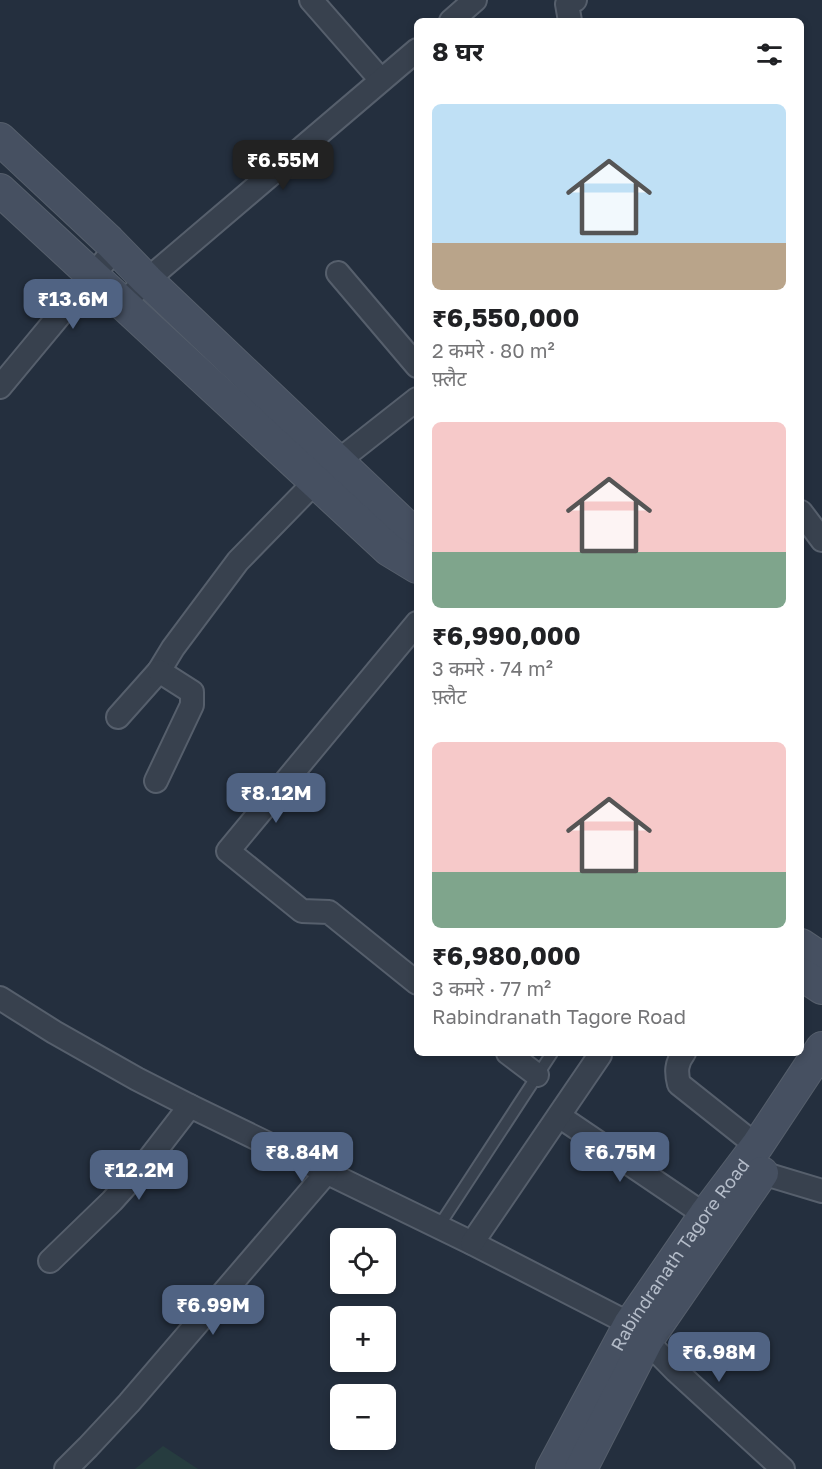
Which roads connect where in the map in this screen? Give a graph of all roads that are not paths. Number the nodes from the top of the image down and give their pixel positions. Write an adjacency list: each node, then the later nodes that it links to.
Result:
1 (311, 0): 5 (street)
2 (475, 0): 3 (street)
3 (455, 18)
4 (414, 53): 5 (street)
5 (381, 80): 11 (street)
6 (0, 139): 8 (street)
7 (0, 190): 10 (street)
8 (116, 248): 10 (street); 11 (street)
9 (338, 273): 13 (street)
10 (93, 275): 12 (street); 14 (street)
11 (147, 280): 12 (street); 16 (street)
12 (123, 303): 16 (street)
13 (414, 362)
14 (0, 387)
15 (414, 401): 16 (street)
16 (326, 471): 18 (street); 20 (street); 22 (street)
17 (804, 516): 19 (street)
18 (414, 536)
19 (822, 540)
20 (414, 565)
21 (414, 627): 28 (street)
22 (159, 671): 23 (street); 24 (street)
23 (118, 717)
24 (156, 781)
25 (804, 947): 26 (street)
26 (822, 958)
27 (804, 976): 29 (street)
28 (414, 981)
29 (822, 988)
30 (0, 998): 38 (street)
31 (822, 1048): 40 (street, Rabindranath Tagore Road)
32 (512, 1056): 36 (street)
33 (550, 1056): 36 (lane)
34 (599, 1056): 39 (street)
35 (682, 1056): 40 (street)
36 (537, 1075): 44 (lane)
37 (822, 1086): 40 (street, Rabindranath Tagore Road)
38 (190, 1106): 41 (street); 46 (street)
39 (558, 1116): 43 (street); 45 (street)
40 (759, 1160): 42 (street); 43 (street, Rabindranath Tagore Road); 47 (street, Rabindranath Tagore Road)
41 (327, 1172): 44 (street); 48 (street)
42 (822, 1191)
43 (705, 1215): 47 (street, Rabindranath Tagore Road)
44 (439, 1226): 45 (street)
45 (472, 1243): 47 (street)
46 (50, 1261)
47 (638, 1332): 49 (street, Rabindranath Tagore Road); 50 (street, Rabindranath Tagore Road); 51 (street)
48 (66, 1469)
49 (552, 1469)
50 (581, 1469)
51 (783, 1469)

